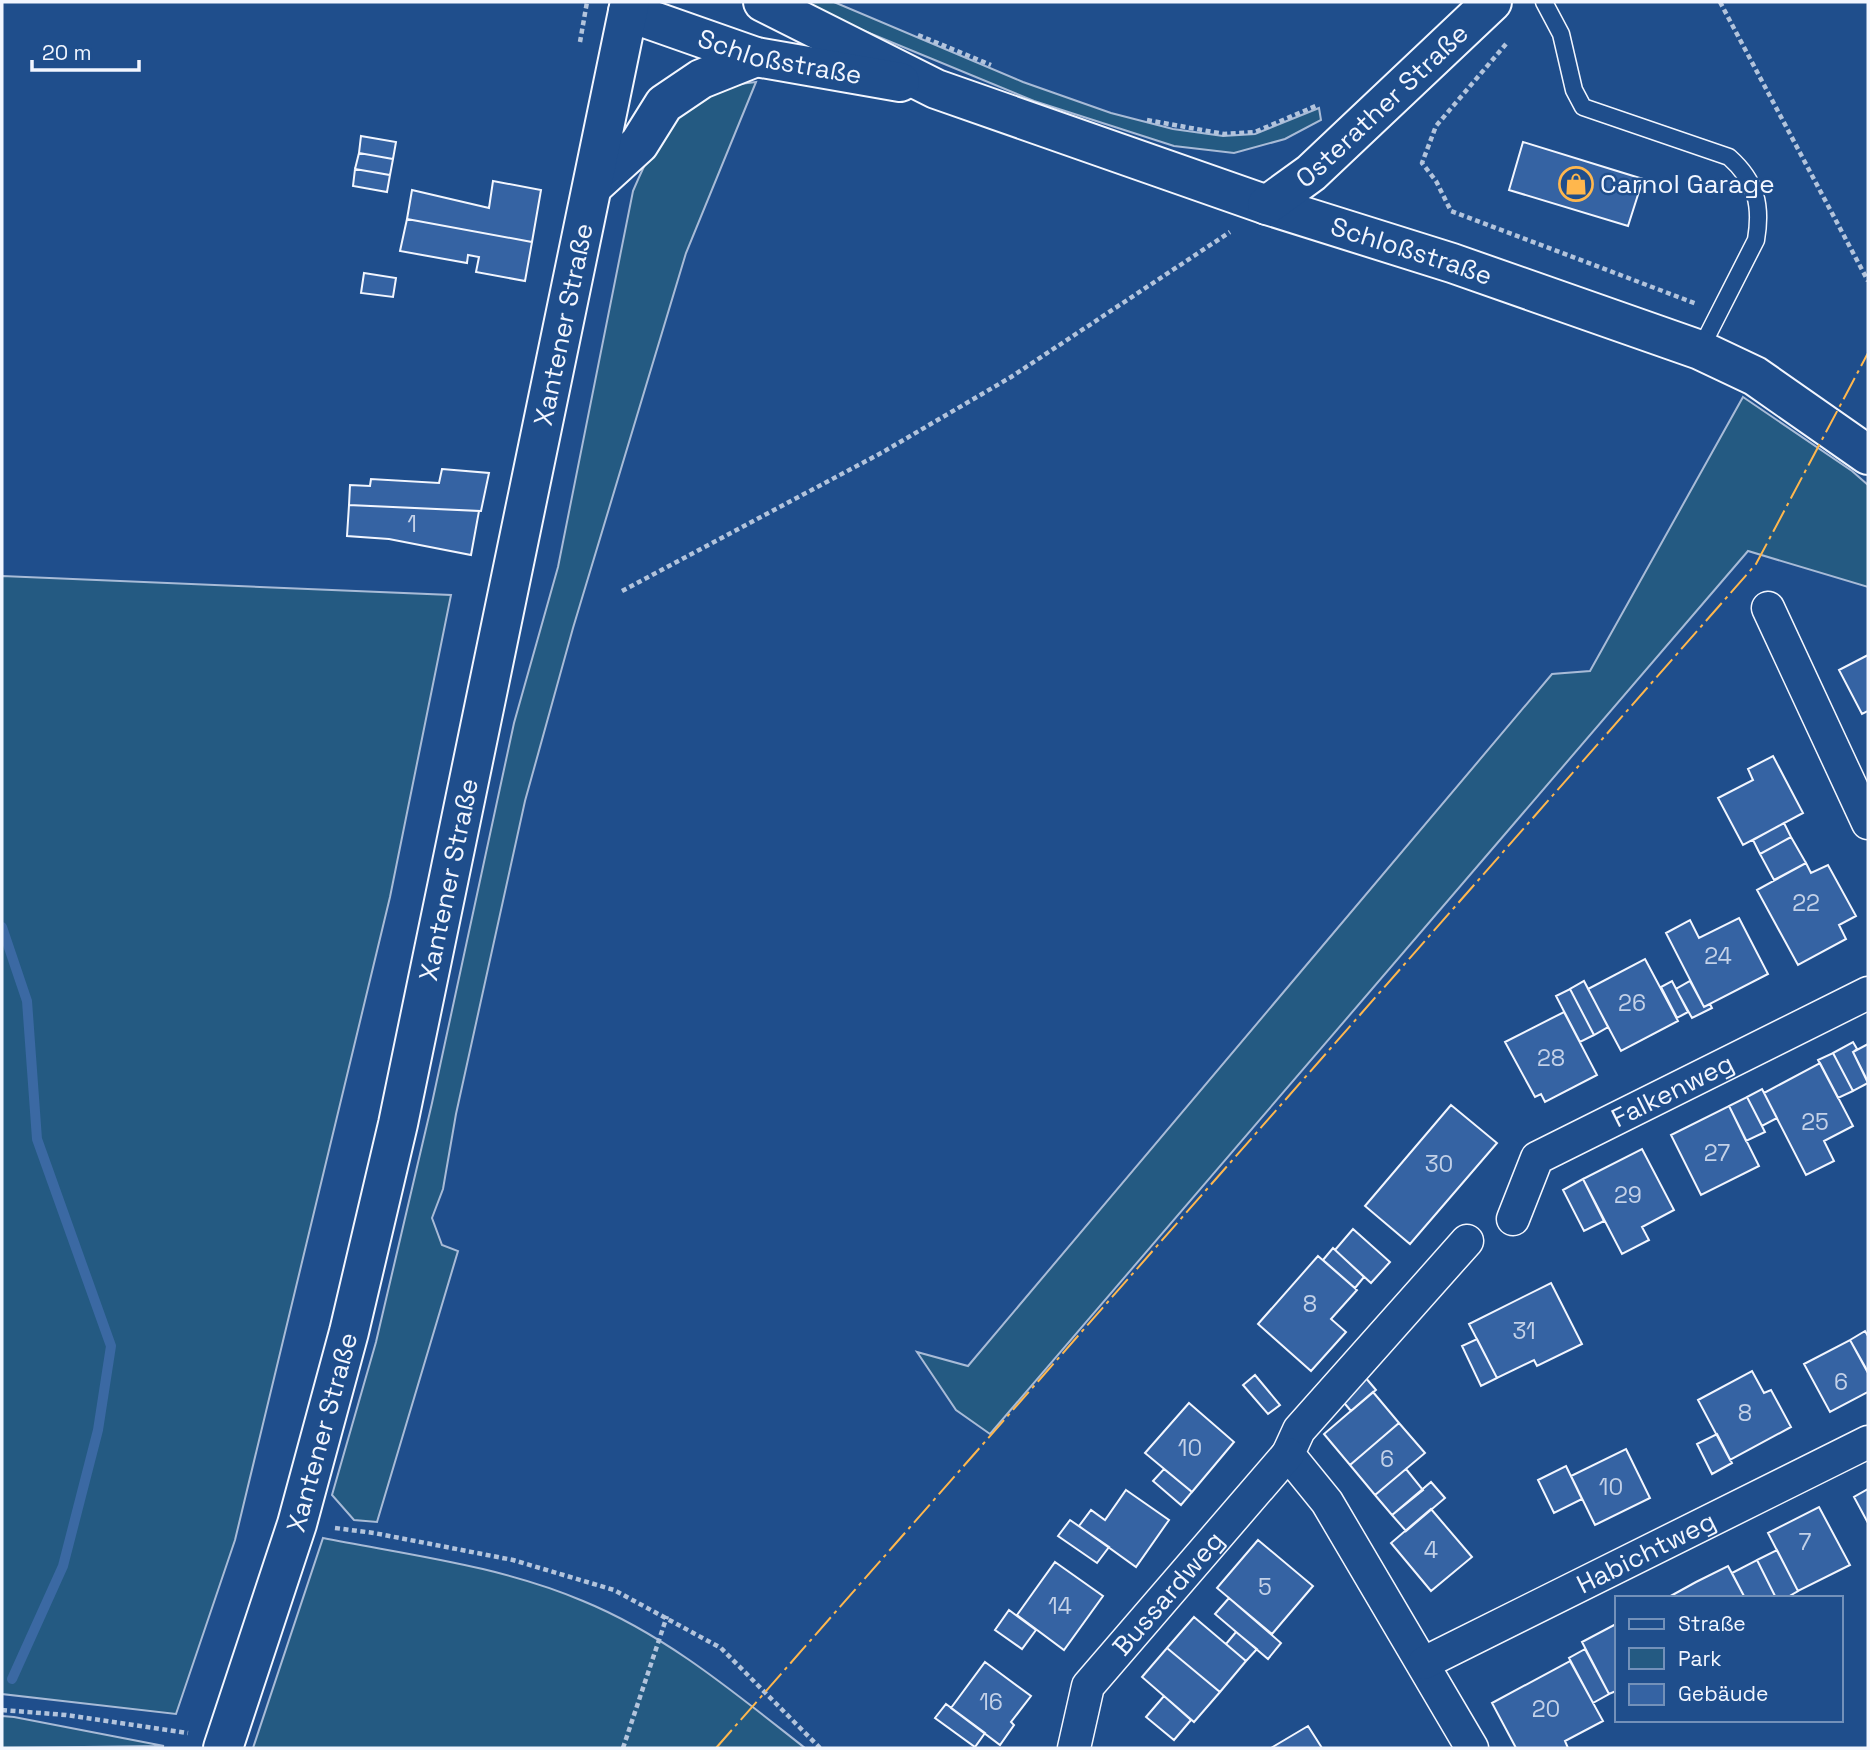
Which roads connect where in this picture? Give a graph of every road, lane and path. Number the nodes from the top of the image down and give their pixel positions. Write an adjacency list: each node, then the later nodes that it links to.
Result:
1 (763, 2): 9 (main road, Schloßstraße)
2 (1492, 2): 14 (main road, Osterather Straße)
3 (1720, 2): 15 (path)
4 (1545, 3): 12 (path); 16 (lane)
5 (629, 7): 7 (main road, Schloßstraße); 13 (main road, Xantener Straße)
6 (914, 33): 8 (path)
7 (756, 57): 9 (main road, Schloßstraße); 13 (main road)
8 (1000, 69)
9 (936, 89): 14 (main road, Schloßstraße)
10 (1318, 105): 11 (path)
11 (1136, 117)
12 (1422, 163)
13 (594, 185): 26 (main road, Xantener Straße)
14 (1267, 205): 16 (main road, Schloßstraße); 18 (path)
15 (1868, 281)
16 (1700, 350): 17 (main road, Schloßstraße)
17 (1868, 455)
18 (622, 590)
19 (1768, 608): 20 (street)
20 (1868, 822)
21 (1868, 993): 22 (street, Falkenweg)
22 (1513, 1219)
23 (1467, 1241): 25 (street, Bussardweg)
24 (1868, 1442): 28 (street, Habichtweg)
25 (1288, 1454): 28 (street); 34 (street, Bussardweg)
26 (297, 1524): 27 (path); 31 (main road, Xantener Straße)
27 (667, 1616): 32 (path); 33 (path)
28 (1423, 1663): 35 (street)
29 (2, 1710): 30 (path)
30 (187, 1733)
31 (223, 1748)
32 (624, 1748)
33 (820, 1748)
34 (1074, 1748)
35 (1472, 1748)

